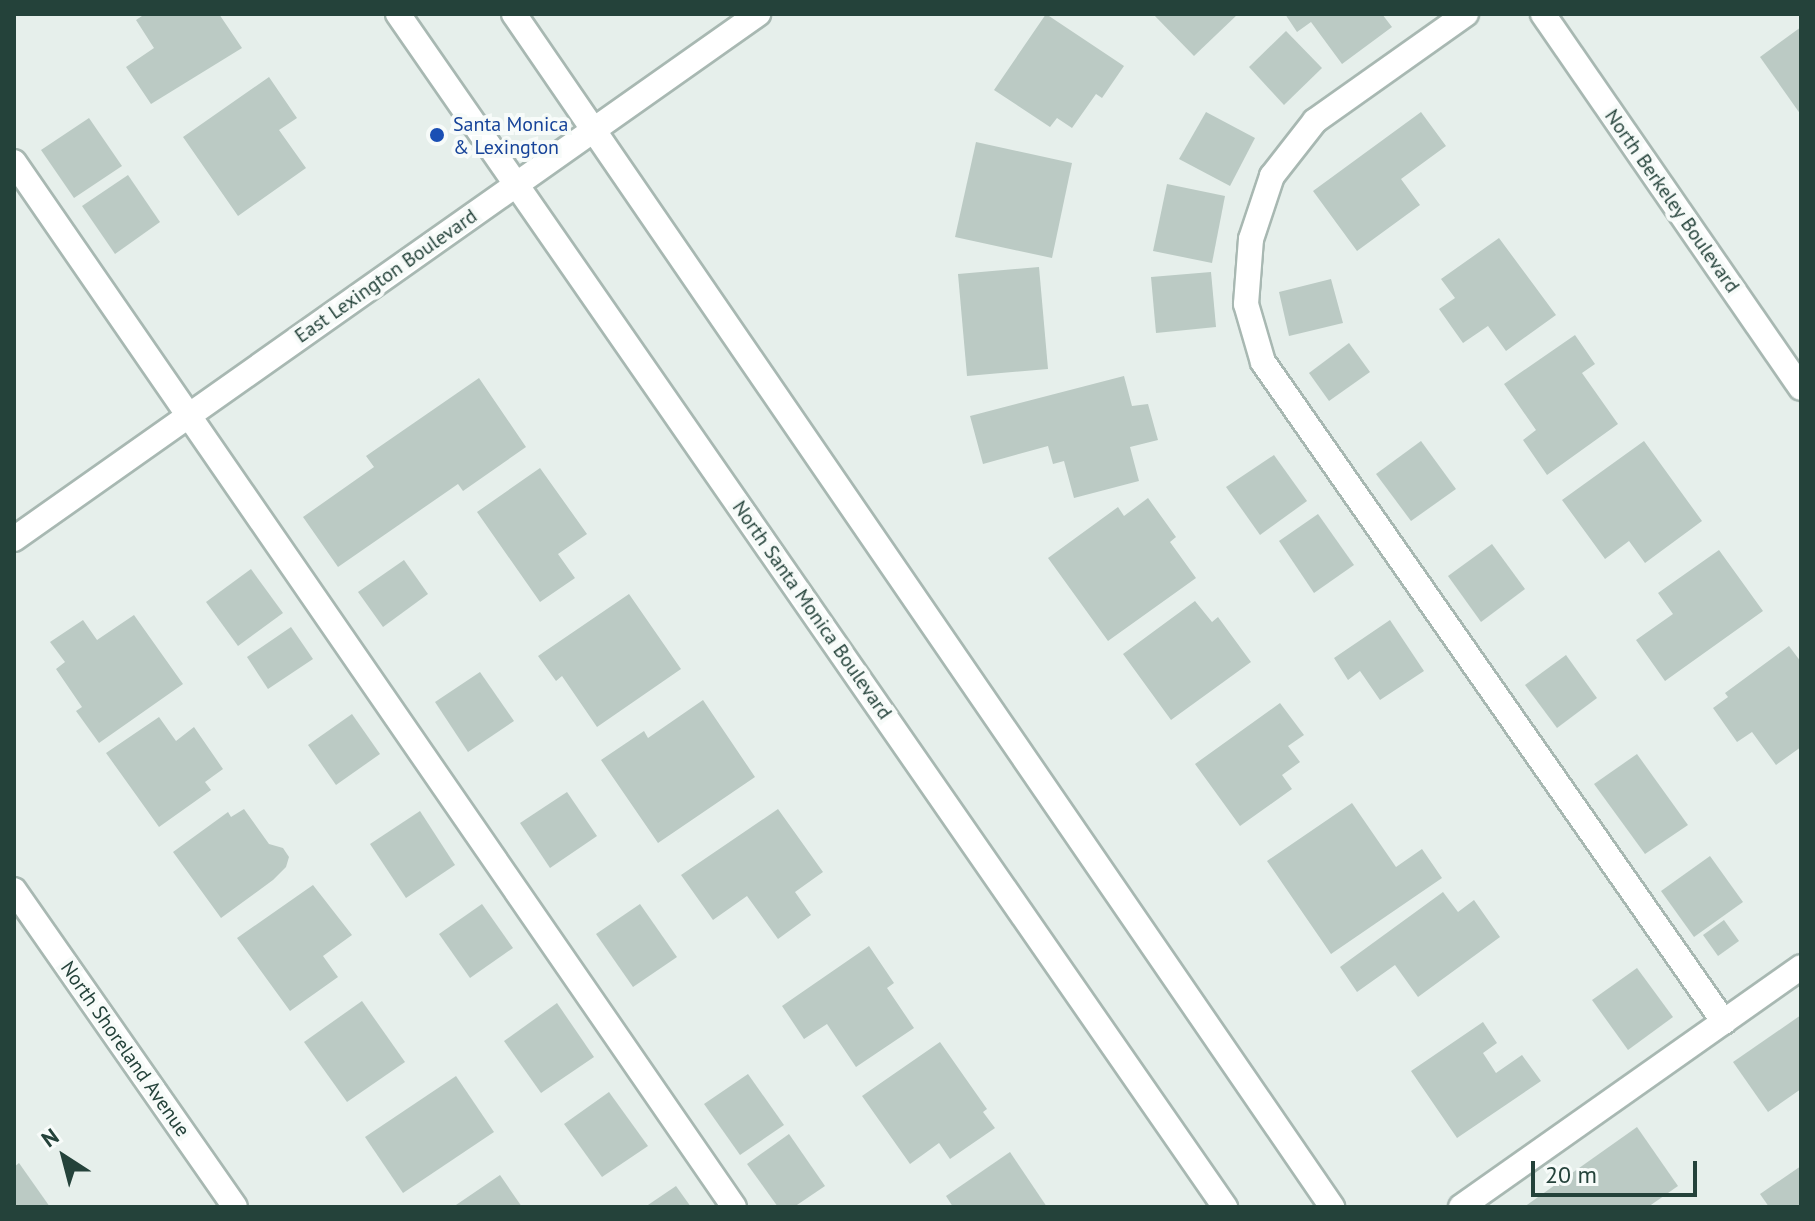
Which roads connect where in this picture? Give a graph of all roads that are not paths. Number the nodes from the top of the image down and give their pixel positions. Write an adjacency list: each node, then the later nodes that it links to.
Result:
1 (398, 14): 8 (street, North Santa Monica Boulevard)
2 (514, 14): 6 (street)
3 (758, 14): 6 (street, East Lexington Boulevard)
4 (1466, 14): 14 (street)
5 (1543, 14): 9 (street, North Berkeley Boulevard)
6 (594, 128): 8 (street, East Lexington Boulevard); 18 (street)
7 (14, 162): 10 (street)
8 (516, 185): 10 (street, East Lexington Boulevard); 17 (street, North Santa Monica Boulevard)
9 (1801, 388)
10 (189, 414): 11 (street, East Lexington Boulevard); 16 (street)
11 (14, 539)
12 (14, 890): 15 (street, North Shoreland Avenue)
13 (1801, 967): 14 (street)
14 (1724, 1022): 19 (street)
15 (235, 1207)
16 (734, 1207)
17 (1225, 1207)
18 (1332, 1207)
19 (1461, 1207)

